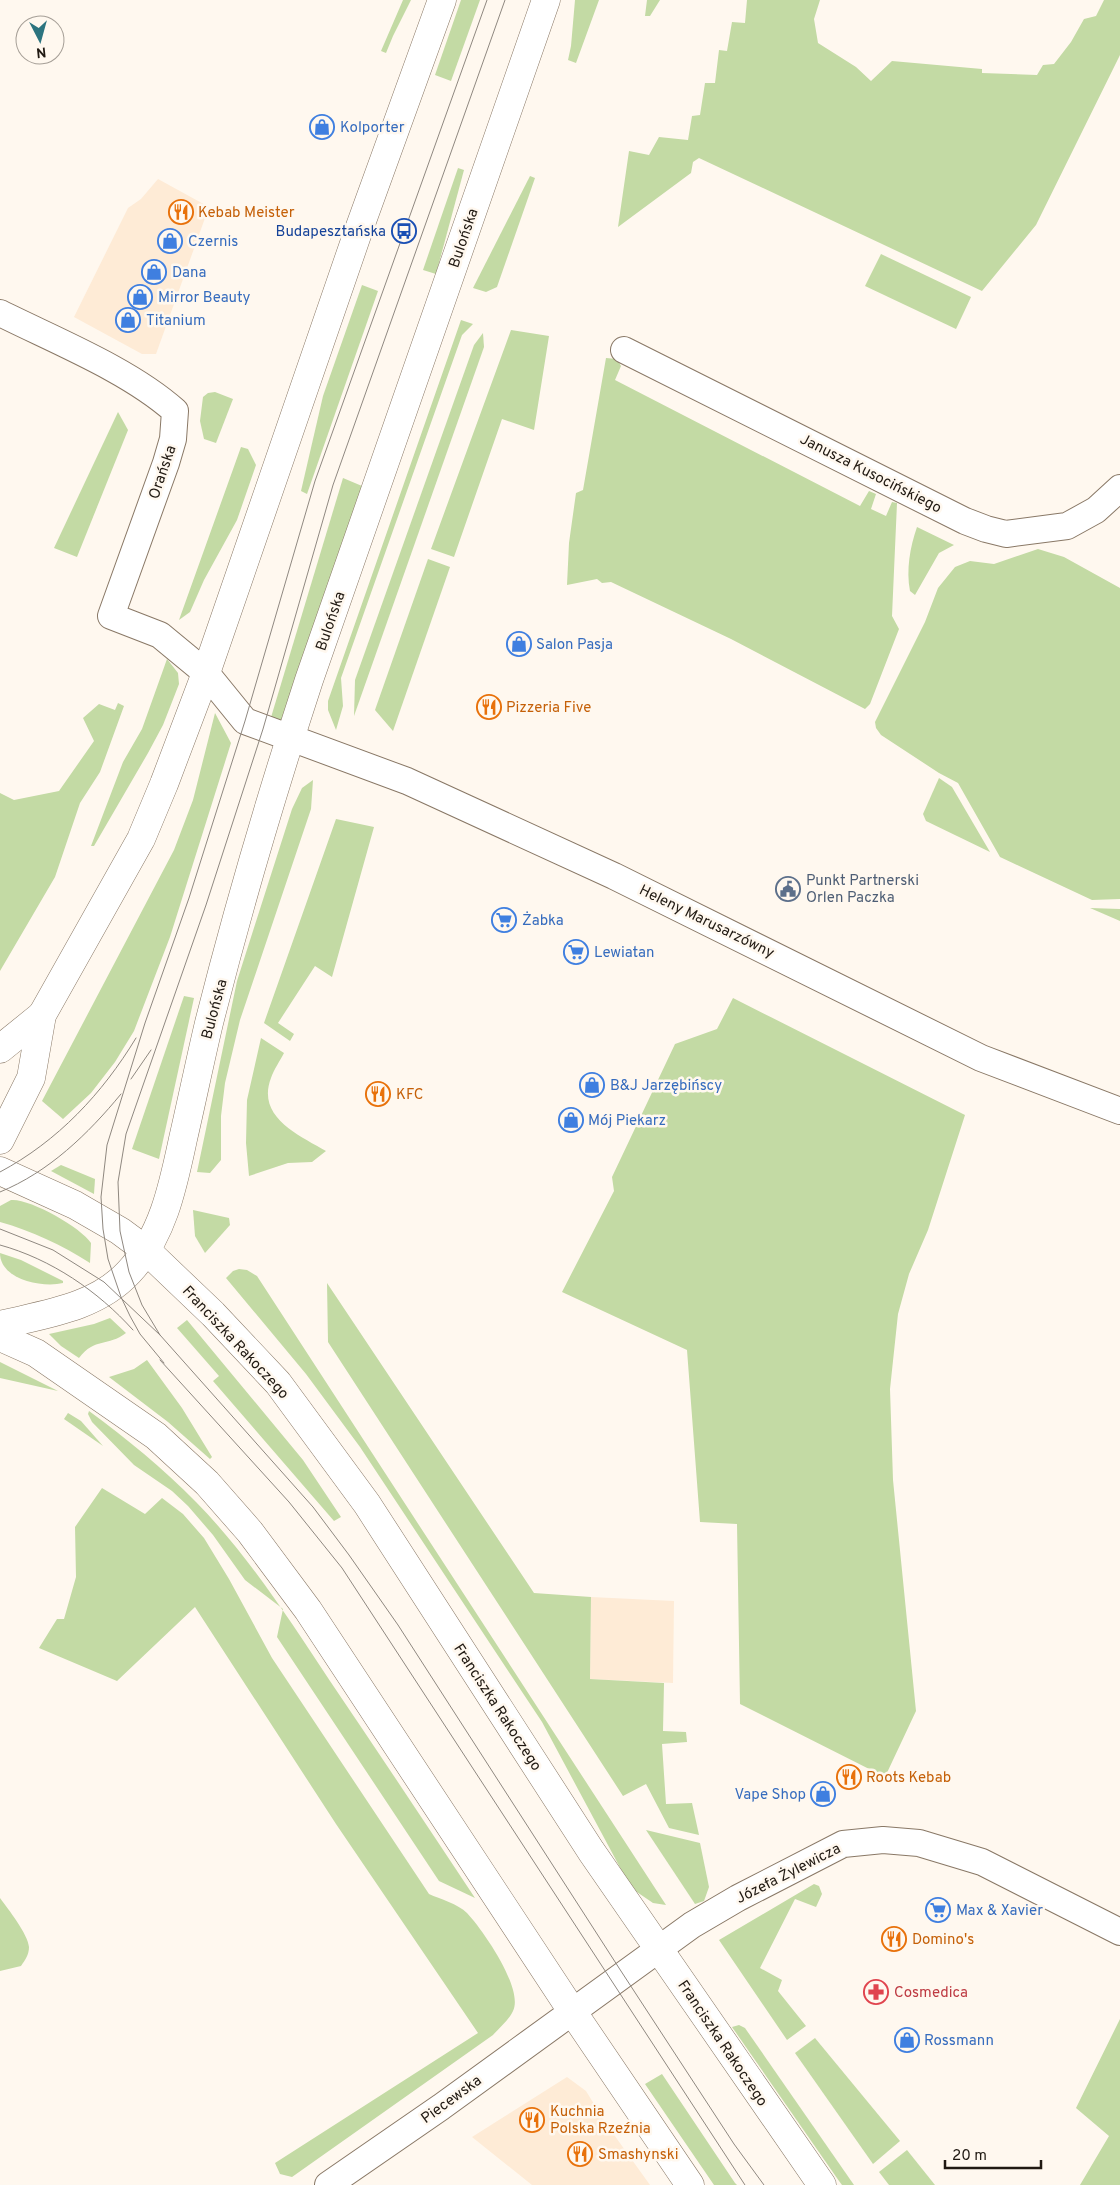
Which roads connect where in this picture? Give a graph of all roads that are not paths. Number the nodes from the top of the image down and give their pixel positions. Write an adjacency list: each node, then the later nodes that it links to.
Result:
1 (442, 0): 6 (main road)
2 (546, 0): 7 (main road, Bulońska)
3 (0, 312): 6 (street, Orańska)
4 (624, 350): 5 (street, Janusza Kusocińskiego)
5 (1120, 488)
6 (206, 673): 7 (street, Heleny Marusarzówny); 8 (main road)
7 (290, 737): 10 (street, Heleny Marusarzówny); 13 (main road, Bulońska)
8 (42, 1015): 9 (main road); 11 (main road)
9 (0, 1049)
10 (1120, 1110)
11 (0, 1140)
12 (0, 1171): 13 (main road, Franciszka Rakoczego)
13 (147, 1251): 14 (main road); 17 (main road, Franciszka Rakoczego)
14 (0, 1326)
15 (0, 1337): 18 (main road)
16 (1120, 1932): 17 (street, Józefa Żylewicza)
17 (658, 1948): 18 (street, Józefa Żylewicza); 21 (main road, Franciszka Rakoczego)
18 (572, 2011): 19 (street, Piecewska); 20 (main road)
19 (328, 2185)
20 (690, 2185)
21 (822, 2185)

